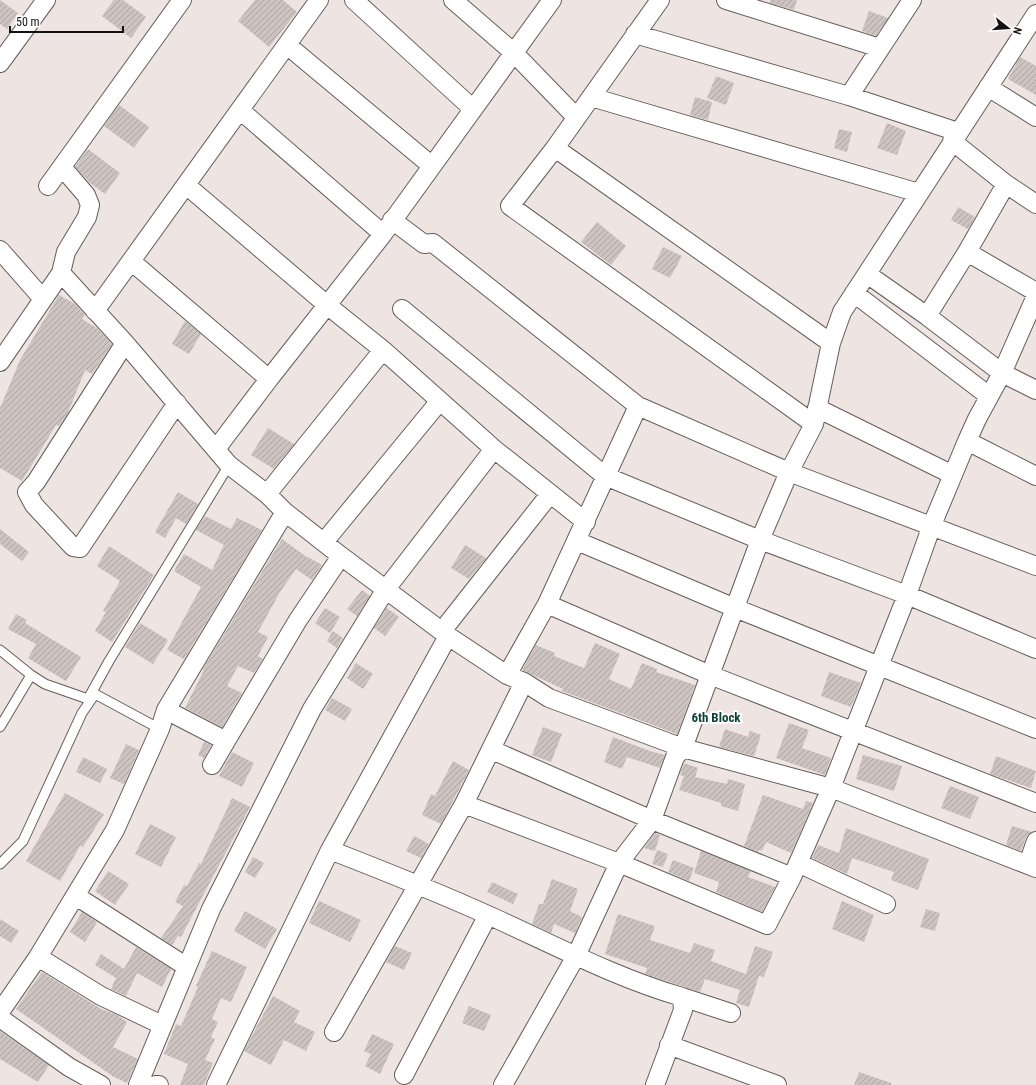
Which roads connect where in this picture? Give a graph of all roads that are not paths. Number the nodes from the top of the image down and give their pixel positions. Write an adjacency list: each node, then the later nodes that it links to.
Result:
1 (46, 0): 15 (street)
2 (182, 0): 25 (street)
3 (319, 0): 12 (street)
4 (354, 0): 19 (street)
5 (453, 0): 14 (street)
6 (552, 0): 14 (street)
7 (660, 0): 11 (street)
8 (726, 0): 13 (street)
9 (912, 0): 13 (street)
10 (1035, 19): 16 (street)
11 (635, 34): 17 (street); 18 (street)
12 (287, 44): 20 (street); 26 (street)
13 (880, 48): 17 (street)
14 (514, 53): 19 (street); 22 (street)
15 (0, 63)
16 (988, 87): 21 (street); 23 (street)
17 (849, 96): 23 (street)
18 (591, 97): 22 (street); 30 (street)
19 (473, 109): 26 (street)
20 (240, 110): 28 (street); 32 (street)
21 (1036, 117)
22 (576, 118): 24 (street)
23 (955, 137): 27 (street); 30 (street)
24 (555, 148): 47 (street); 57 (street)
25 (62, 166): 29 (street); 36 (street)
26 (432, 166): 32 (street)
27 (1006, 184): 31 (street); 34 (street)
28 (186, 185): 35 (street); 42 (street)
29 (48, 186)
30 (919, 194): 37 (street)
31 (1036, 204)
32 (387, 227): 42 (street); 56 (street)
33 (0, 250): 41 (street)
34 (967, 252): 38 (street); 45 (street)
35 (131, 261): 44 (street); 51 (street)
36 (61, 273): 41 (street); 44 (street)
37 (866, 274): 39 (street); 45 (street)
38 (1036, 292)
39 (854, 293): 47 (street); 53 (street)
40 (1036, 296): 50 (street)
41 (43, 299): 49 (street)
42 (327, 306): 48 (street); 51 (street)
43 (402, 309): 64 (street)
44 (95, 311): 46 (street)
45 (927, 316): 50 (street)
46 (125, 343): 55 (street); 55 (street)
47 (832, 343): 57 (street)
48 (382, 350): 54 (street); 66 (street)
49 (0, 362)
50 (1002, 373): 52 (street); 53 (street)
51 (269, 379): 59 (street)
52 (1036, 390)
53 (989, 396): 58 (street)
54 (439, 402): 60 (street); 73 (street)
55 (177, 404): 59 (street)
56 (638, 406): 62 (street); 64 (street)
57 (816, 416): 62 (street); 63 (street)
58 (967, 441): 63 (street); 65 (street)
59 (216, 449): 61 (street)
60 (494, 449): 67 (street); 76 (street)
61 (229, 465): 66 (street); 88 (lane)
62 (789, 472): 70 (street); 71 (street)
63 (953, 475): 70 (street)
64 (606, 476): 69 (street); 71 (street)
65 (1036, 476)
66 (267, 494): 68 (street)
67 (550, 494): 69 (street); 80 (street)
68 (285, 512): 73 (street); 89 (street)
69 (586, 522): 72 (street)
70 (932, 525): 75 (street); 77 (street)
71 (760, 540): 77 (street); 79 (street)
72 (577, 541): 78 (street); 79 (street)
73 (324, 542): 74 (street)
74 (341, 556): 76 (street); 94 (street)
75 (1036, 566)
76 (386, 590): 80 (street); 114 (street)
77 (907, 595): 81 (street); 83 (street)
78 (547, 604): 85 (street); 86 (street)
79 (735, 608): 83 (street); 85 (street)
80 (445, 634): 86 (street); 103 (street)
81 (1036, 649)
82 (0, 650): 84 (lane)
83 (879, 664): 92 (street); 93 (street)
84 (31, 674): 88 (lane); 90 (lane)
85 (710, 675): 93 (street); 95 (street)
86 (507, 676): 87 (street)
87 (524, 682): 95 (street); 96 (street)
88 (92, 697): 91 (lane); 105 (lane)
89 (166, 710): 91 (street); 94 (street)
90 (0, 727)
91 (160, 729): 109 (street)
92 (1036, 729)
93 (853, 732): 98 (street); 99 (street)
94 (226, 740): 97 (street)
95 (683, 748): 98 (street); 101 (street)
96 (492, 750): 100 (street); 101 (street)
97 (212, 765)
98 (831, 788): 106 (street); 107 (street)
99 (1036, 803)
100 (464, 804): 104 (street); 108 (street)
101 (652, 820): 104 (street); 107 (street)
102 (1036, 841): 106 (street)
103 (330, 850): 108 (street); 127 (street)
104 (619, 863): 107 (street); 112 (street)
105 (0, 864)
106 (1032, 866)
107 (795, 870): 110 (street)
108 (419, 885): 111 (street); 120 (street)
109 (76, 896): 113 (street); 114 (street)
110 (886, 904)
111 (488, 915): 112 (street); 122 (street)
112 (576, 956): 115 (street); 128 (street)
113 (38, 957): 116 (street); 119 (street)
114 (187, 967): 119 (street)
115 (682, 997): 117 (street); 121 (street)
116 (0, 1012)
117 (731, 1013)
118 (0, 1018): 123 (street)
119 (162, 1025): 124 (street)
120 (334, 1032)
121 (669, 1045): 129 (street); 130 (street)
122 (404, 1075)
123 (101, 1085)
124 (138, 1085)
125 (155, 1085): 126 (street)
126 (159, 1085)
127 (216, 1085)
128 (503, 1085)
129 (655, 1085)
130 (777, 1085)

